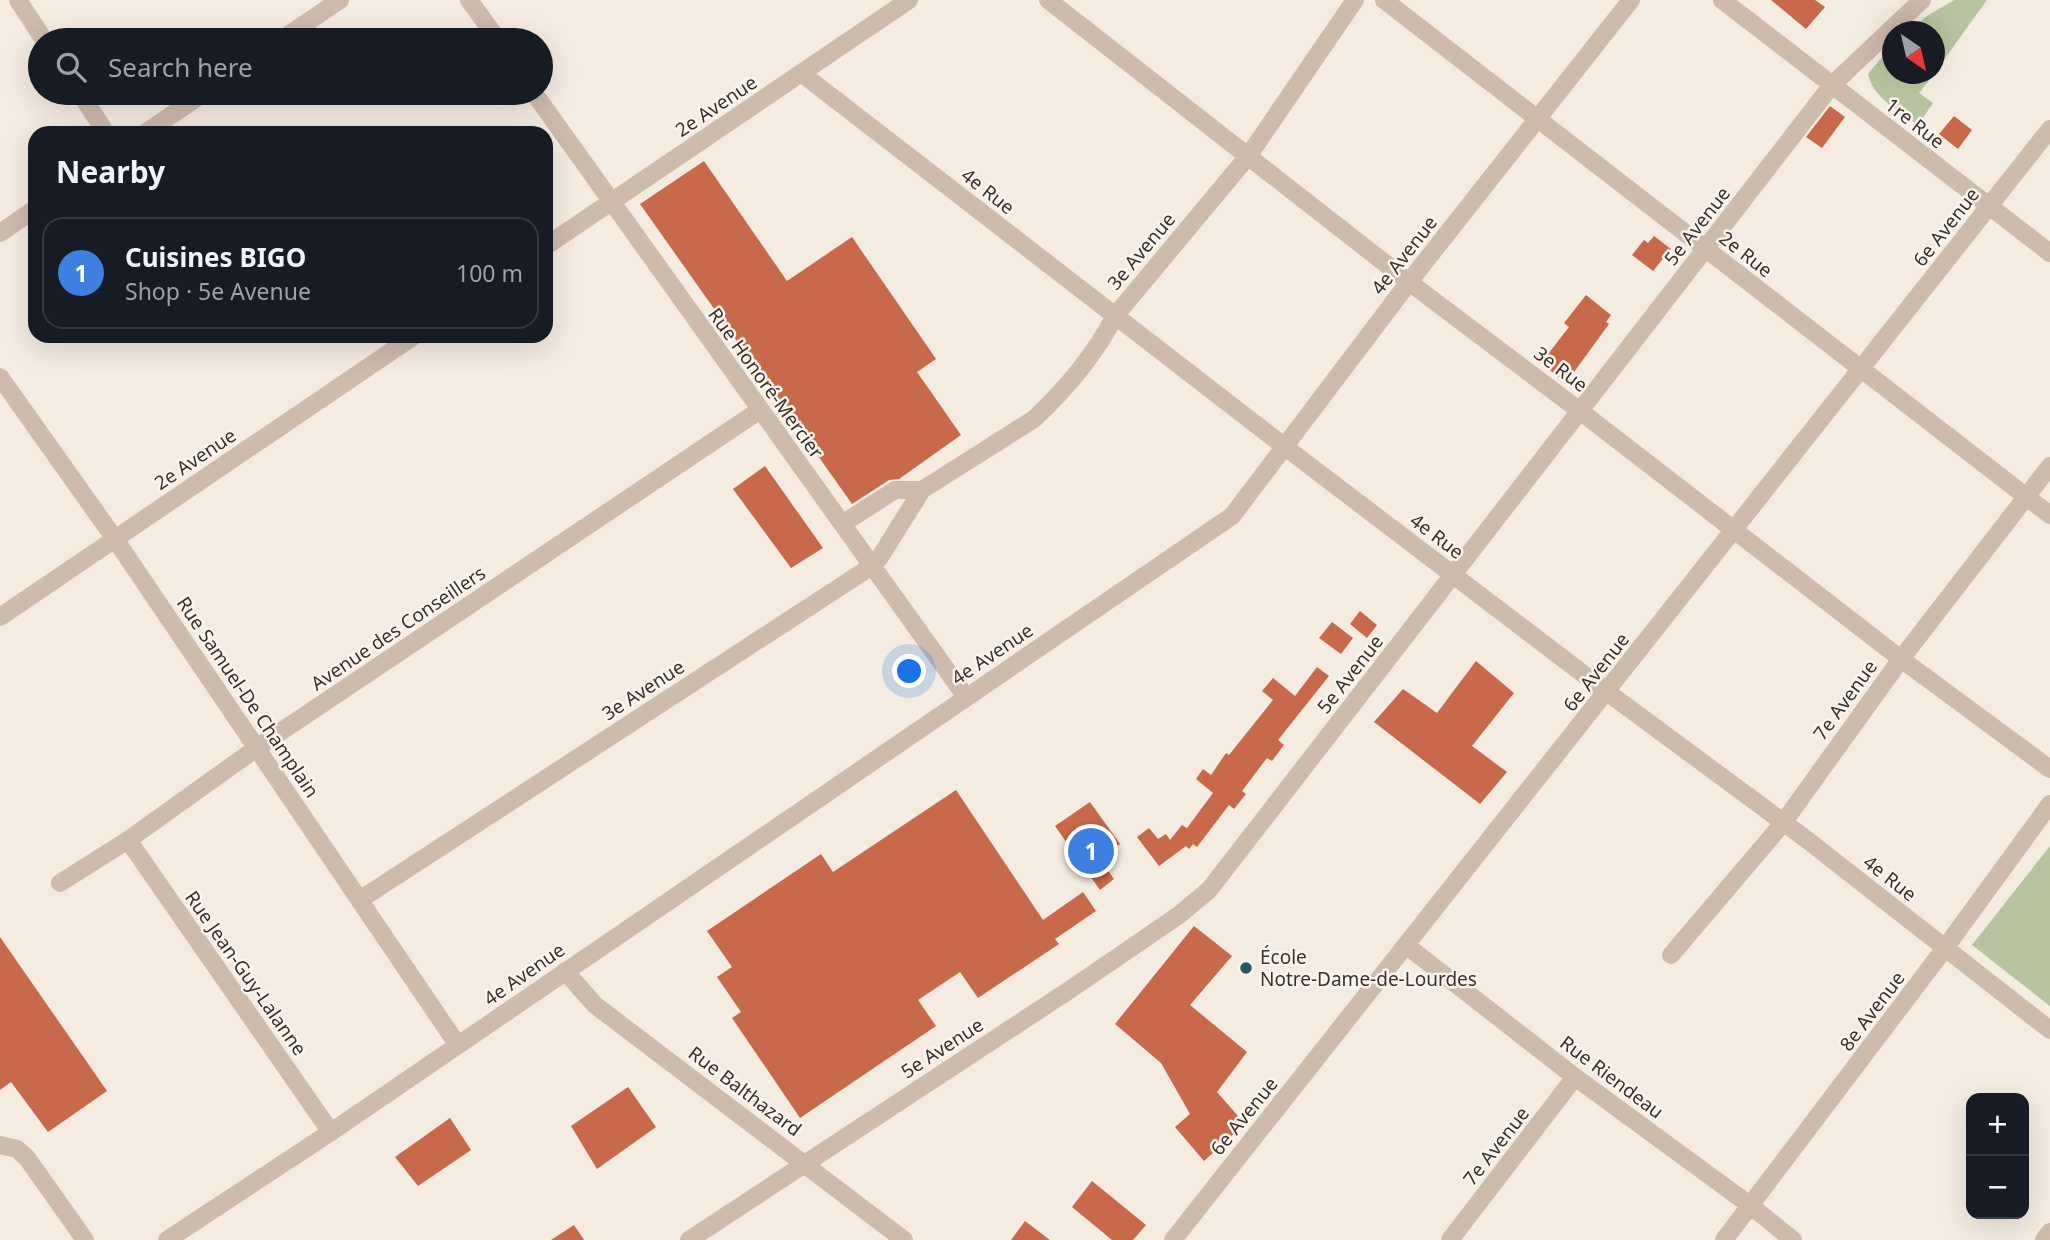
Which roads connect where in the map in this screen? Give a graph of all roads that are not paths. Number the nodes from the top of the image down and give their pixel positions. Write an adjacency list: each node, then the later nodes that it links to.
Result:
1 (18, 0): 11 (street)
2 (340, 0): 12 (street)
3 (470, 0): 13 (street)
4 (909, 0): 14 (street, 2e Avenue)
5 (1048, 0): 23 (street, 3e Rue)
6 (1355, 0): 23 (street, 3e Avenue)
7 (1384, 0): 19 (street, 2e Rue)
8 (1630, 0): 19 (street, 4e Avenue)
9 (1722, 0): 15 (street, 1re Rue)
10 (1922, 0): 15 (street, 5e Avenue)
11 (36, 28)
12 (299, 28)
13 (490, 28)
14 (801, 73): 24 (street, 2e Avenue); 32 (street, 4e Rue)
15 (1832, 85): 25 (street, 1re Rue); 29 (street, 5e Avenue)
16 (87, 105): 20 (street)
17 (186, 105): 21 (street)
18 (542, 105): 24 (street, Rue Honoré-Mercier)
19 (1537, 119): 29 (street, 2e Rue); 31 (street, 4e Avenue)
20 (101, 126)
21 (155, 126)
22 (2050, 129): 25 (street, 6e Avenue)
23 (1249, 155): 31 (street, 3e Rue); 32 (street, 3e Avenue)
24 (611, 202): 28 (street, 2e Avenue); 36 (street, Rue Honoré-Mercier)
25 (1989, 206): 30 (street, 1re Rue); 34 (street, 6e Avenue)
26 (28, 213): 27 (street)
27 (0, 233)
28 (553, 241)
29 (1705, 250): 34 (street, 2e Rue); 37 (street, 5e Avenue)
30 (2050, 253)
31 (1409, 282): 37 (street, 3e Rue); 38 (street, 4e Avenue)
32 (1115, 316): 38 (street, 4e Rue); 40 (street, 3e Avenue)
33 (404, 343): 45 (street, 2e Avenue)
34 (1861, 369): 41 (street, 2e Rue); 44 (street, 6e Avenue)
35 (0, 377): 45 (street, Rue Samuel-De Champlain)
36 (760, 410): 43 (street, Rue Honoré-Mercier); 52 (street, Avenue des Conseillers)
37 (1580, 411): 44 (street, 3e Rue); 47 (street, 5e Avenue)
38 (1285, 447): 47 (street, 4e Rue); 51 (street, 4e Avenue)
39 (2050, 466): 41 (street, 7e Avenue)
40 (922, 490): 43 (street, 3e Avenue); 46 (street, 3e Avenue)
41 (2027, 497): 42 (street, 2e Rue); 49 (street, 7e Avenue)
42 (2050, 514)
43 (842, 524): 46 (street, Rue Honoré-Mercier)
44 (1734, 530): 49 (street, 3e Rue); 50 (street, 6e Avenue)
45 (115, 539): 48 (street, 2e Avenue); 52 (street, Rue Samuel-De Champlain)
46 (872, 566): 51 (street, Rue Honoré-Mercier); 58 (street, 3e Avenue)
47 (1453, 575): 50 (street, 4e Rue); 68 (street, 5e Avenue)
48 (0, 617)
49 (1901, 659): 53 (street, 3e Rue); 55 (street, 7e Avenue)
50 (1607, 692): 55 (street, 4e Rue); 59 (street, 6e Avenue)
51 (966, 697): 62 (street, 4e Avenue)
52 (258, 747): 56 (street, Avenue des Conseillers); 58 (street, Rue Samuel-De Champlain)
53 (2050, 769)
54 (2050, 804): 60 (street, 8e Avenue)
55 (1783, 823): 60 (street, 4e Rue); 61 (street, 7e Avenue)
56 (128, 840): 57 (street, Avenue des Conseillers); 66 (street, Rue Jean-Guy-Lalanne)
57 (60, 883)
58 (361, 899): 64 (street, Rue Samuel-De Champlain)
59 (1406, 946): 65 (street, Rue Riendeau); 75 (street, 6e Avenue)
60 (1945, 948): 63 (street, 4e Rue); 69 (street, 8e Avenue)
61 (1671, 955)
62 (565, 971): 64 (street, 4e Avenue); 68 (street, Rue Balthazard)
63 (2050, 1030)
64 (457, 1044): 66 (street, 4e Avenue)
65 (1575, 1077): 69 (street, Rue Riendeau); 76 (street, 7e Avenue)
66 (330, 1131): 72 (street, 4e Avenue)
67 (0, 1145): 71 (street)
68 (804, 1162): 73 (street, 5e Avenue); 74 (street, Rue Balthazard)
69 (1751, 1206): 77 (street, 8e Avenue); 78 (street, Rue Riendeau)
70 (2050, 1232): 79 (street)
71 (85, 1240)
72 (167, 1240)
73 (689, 1240)
74 (904, 1240)
75 (1173, 1240)
76 (1450, 1240)
77 (1724, 1240)
78 (1793, 1240)
79 (2044, 1240)

